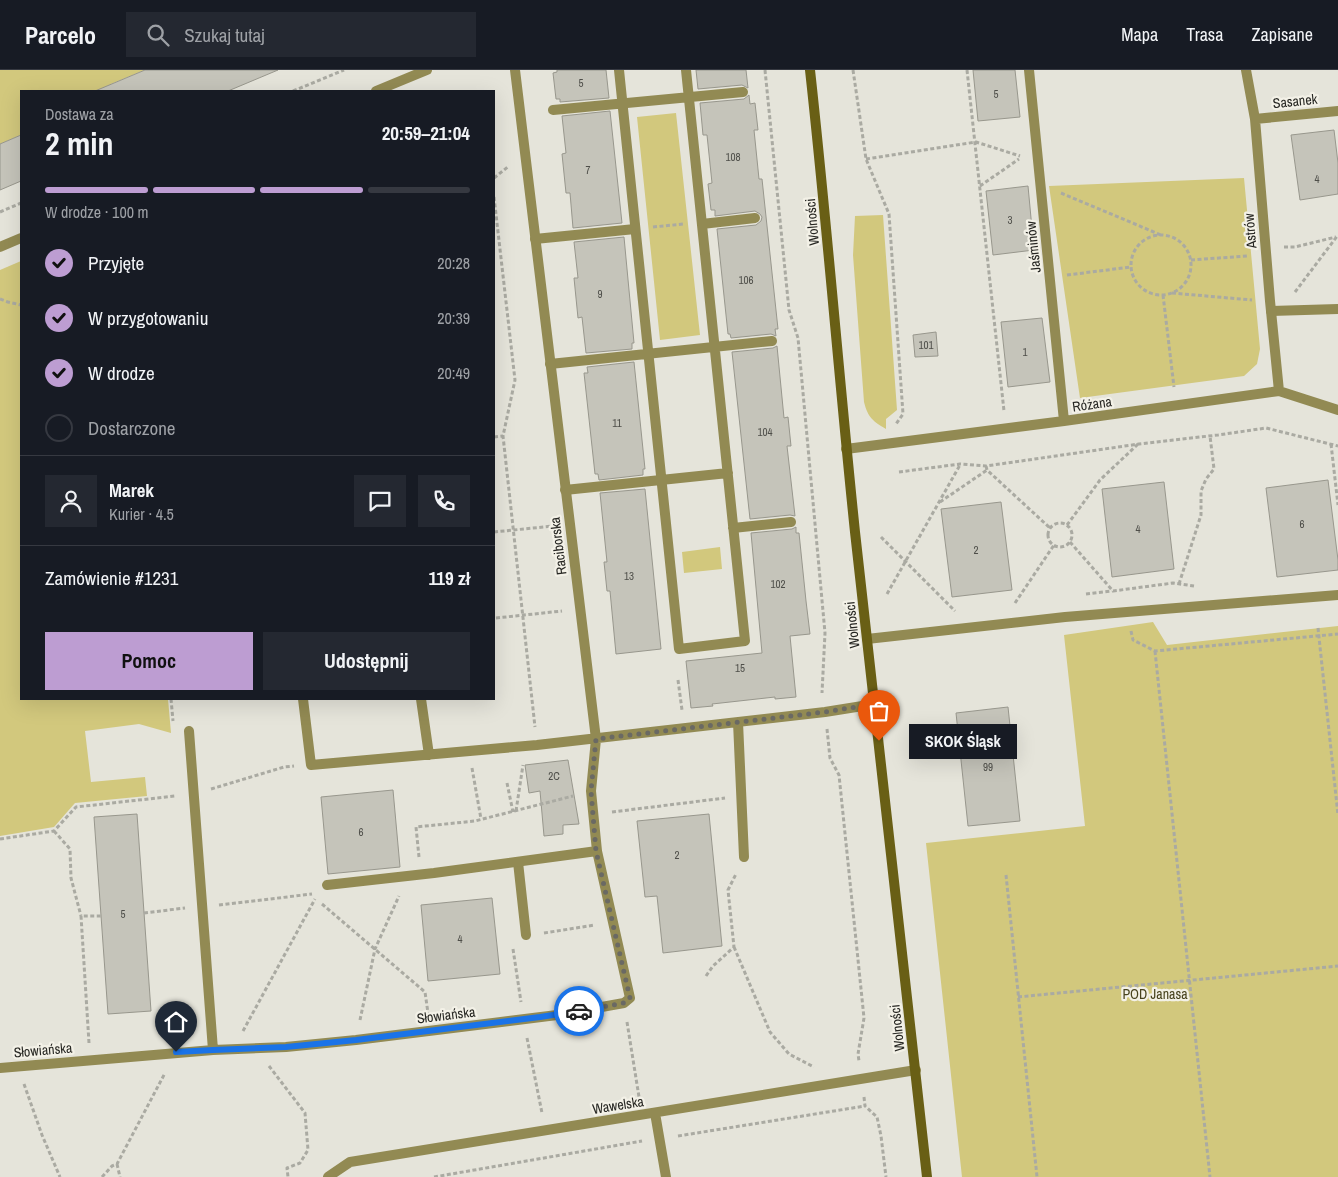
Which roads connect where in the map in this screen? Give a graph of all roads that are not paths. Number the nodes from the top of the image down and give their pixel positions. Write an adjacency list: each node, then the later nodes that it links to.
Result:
1 (427, 70): 8 (street)
2 (515, 70): 19 (street, Raciborska)
3 (619, 70): 11 (street)
4 (686, 70): 10 (street)
5 (810, 70): 30 (street, Wolności)
6 (1029, 70): 29 (street, Jaśminów)
7 (1246, 70): 14 (street, Astrów)
8 (378, 90)
9 (743, 92): 10 (street)
10 (689, 97): 11 (street); 16 (street)
11 (622, 104): 12 (street); 17 (street)
12 (553, 110)
13 (1338, 111): 14 (street, Sasanek)
14 (1255, 119): 21 (street, Astrów)
15 (755, 218): 16 (street)
16 (702, 224): 24 (street)
17 (635, 229): 19 (street); 25 (street)
18 (20, 238): 20 (street)
19 (535, 239): 26 (street, Raciborska)
20 (0, 247)
21 (1270, 306): 22 (street); 27 (street, Astrów)
22 (1338, 309)
23 (772, 341): 24 (street)
24 (715, 347): 25 (street); 31 (street)
25 (648, 354): 26 (street); 32 (street)
26 (550, 364): 33 (street, Raciborska)
27 (1279, 391): 28 (street, Różana); 29 (street, Różana)
28 (1338, 410)
29 (1064, 421): 30 (street, Różana)
30 (846, 449): 37 (street, Wolności)
31 (728, 473): 32 (street); 35 (street)
32 (661, 480): 33 (street); 35 (street)
33 (566, 490): 43 (street, Raciborska)
34 (791, 522): 35 (street)
35 (733, 528)
36 (1338, 594): 37 (street)
37 (867, 638): 40 (street, Wolności)
38 (303, 700): 44 (street)
39 (422, 700): 44 (street)
40 (874, 704): 41 (street); 52 (street, Wolności)
41 (738, 722): 43 (street); 46 (street)
42 (189, 731): 50 (street)
43 (596, 739): 44 (street); 45 (street, Słowiańska)
44 (428, 755)
45 (596, 851): 47 (street); 50 (street, Słowiańska)
46 (744, 857)
47 (518, 862): 48 (street); 49 (street)
48 (328, 885)
49 (526, 935)
50 (213, 1050): 51 (street, Słowiańska)
51 (0, 1068)
52 (916, 1070): 53 (street, Wawelska); 56 (street, Wolności)
53 (655, 1113): 54 (street, Wawelska); 55 (street)
54 (328, 1177)
55 (666, 1177)
56 (927, 1177)

